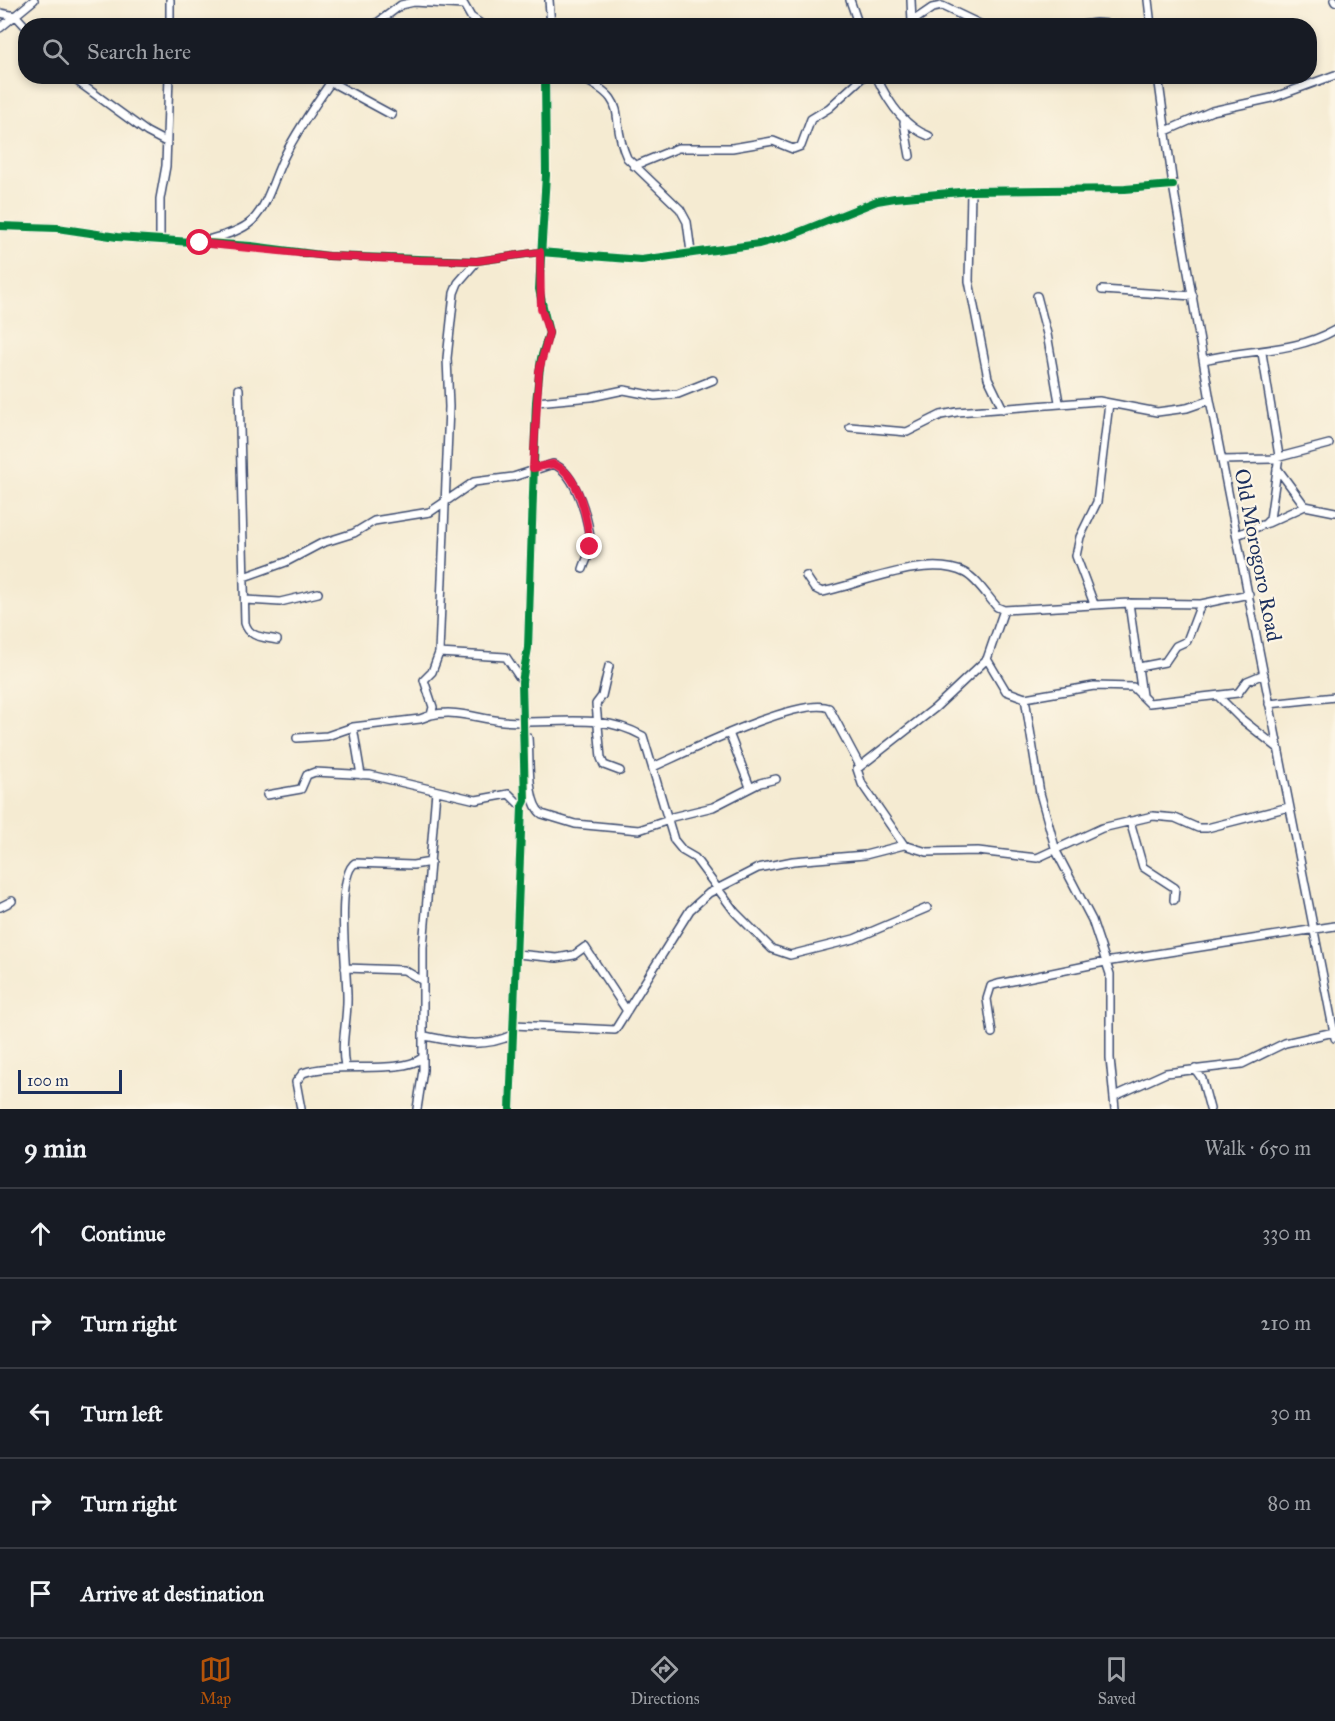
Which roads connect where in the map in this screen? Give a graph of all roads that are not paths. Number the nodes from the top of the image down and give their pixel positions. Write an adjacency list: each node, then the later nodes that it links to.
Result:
1 (34, 0): 9 (street)
2 (170, 0): 10 (street)
3 (549, 0): 13 (street)
4 (850, 0): 14 (street)
5 (911, 0): 15 (street)
6 (1149, 0): 18 (street)
7 (463, 2): 11 (street); 12 (street)
8 (0, 13): 9 (street)
9 (16, 16): 19 (street)
10 (170, 18)
11 (384, 18)
12 (472, 18)
13 (550, 18)
14 (856, 18)
15 (912, 18)
16 (919, 18): 17 (street)
17 (965, 18)
18 (1150, 18)
19 (0, 28)
20 (1335, 75): 21 (street)
21 (1317, 82)
22 (80, 84): 36 (street)
23 (169, 84): 36 (street)
24 (330, 84): 43 (street)
25 (341, 84): 32 (street)
26 (545, 84): 44 (street)
27 (593, 84): 38 (street)
28 (855, 84): 38 (street)
29 (881, 84): 33 (street)
30 (1159, 84): 34 (street, Old Morogoro Road)
31 (1310, 84): 34 (street)
32 (392, 115)
33 (903, 118): 35 (street); 37 (street)
34 (1166, 131): 39 (street, Old Morogoro Road)
35 (929, 136)
36 (166, 142): 42 (street)
37 (910, 156)
38 (634, 166): 45 (street)
39 (1173, 185): 40 (street); 49 (street, Old Morogoro Road)
40 (971, 191): 45 (street); 59 (street)
41 (0, 226): 42 (street)
42 (160, 240): 43 (street)
43 (200, 243): 46 (street)
44 (540, 252): 45 (street); 46 (street); 56 (street)
45 (691, 252)
46 (477, 261): 66 (street)
47 (1102, 290): 49 (street)
48 (1037, 296): 57 (street)
49 (1193, 296): 52 (street, Old Morogoro Road)
50 (1335, 330): 51 (street)
51 (1262, 352): 52 (street); 62 (street)
52 (1204, 360): 55 (street, Old Morogoro Road)
53 (713, 380): 56 (street)
54 (239, 389): 72 (street)
55 (1210, 400): 58 (street); 63 (street, Old Morogoro Road)
56 (536, 402): 64 (street)
57 (1059, 402): 58 (street); 59 (street)
58 (1109, 403): 78 (street)
59 (1003, 409): 60 (street)
60 (850, 427)
61 (1329, 444): 62 (street)
62 (1279, 456): 63 (street); 65 (street)
63 (1222, 460): 70 (street, Old Morogoro Road)
64 (533, 468): 66 (street); 71 (street); 87 (street)
65 (1277, 468): 67 (street); 69 (street)
66 (444, 502): 72 (street); 82 (street)
67 (1305, 506): 68 (street); 69 (street)
68 (1335, 512)
69 (1268, 523): 70 (street)
70 (1237, 535): 75 (street, Old Morogoro Road)
71 (583, 569)
72 (244, 576): 76 (street)
73 (806, 576): 80 (street)
74 (318, 593): 76 (street)
75 (1249, 594): 79 (street); 86 (street, Old Morogoro Road)
76 (245, 600): 81 (street)
77 (1129, 603): 78 (street); 79 (street); 85 (street)
78 (1094, 604): 80 (street)
79 (1201, 604): 85 (street)
80 (1004, 610): 83 (street)
81 (277, 640)
82 (439, 653): 87 (street); 93 (street)
83 (987, 658): 91 (street); 100 (street)
84 (609, 666): 95 (street)
85 (1138, 668): 88 (street)
86 (1264, 674): 89 (street); 92 (street, Old Morogoro Road)
87 (522, 682): 94 (street)
88 (1142, 696): 89 (street); 91 (street)
89 (1219, 697): 99 (street)
90 (1335, 697): 92 (street)
91 (1025, 698): 113 (street)
92 (1269, 704): 99 (street, Old Morogoro Road)
93 (431, 715): 94 (street); 96 (street)
94 (526, 720): 95 (street); 108 (street); 110 (street)
95 (598, 722): 101 (street); 102 (street)
96 (354, 727): 98 (street); 103 (street)
97 (729, 734): 100 (street); 101 (street); 105 (street)
98 (297, 738)
99 (1278, 748): 109 (street, Old Morogoro Road)
100 (860, 766): 112 (street)
101 (653, 767): 110 (street)
102 (620, 771)
103 (360, 775): 106 (street); 107 (street)
104 (776, 779): 105 (street)
105 (750, 787): 110 (street)
106 (436, 791): 108 (street); 114 (street)
107 (267, 795)
108 (522, 807): 122 (street)
109 (1288, 807): 111 (street); 121 (street, Old Morogoro Road)
110 (669, 819): 115 (street)
111 (1130, 821): 113 (street); 116 (street)
112 (904, 845): 113 (street); 115 (street)
113 (1056, 851): 123 (street)
114 (431, 862): 124 (street); 125 (street)
115 (719, 888): 119 (street); 127 (street)
116 (1174, 900)
117 (12, 901): 118 (street)
118 (0, 908)
119 (927, 908)
120 (1335, 926): 121 (street)
121 (1312, 929): 123 (street); 126 (street, Old Morogoro Road)
122 (517, 954): 127 (street); 128 (street)
123 (1109, 962): 129 (street); 136 (street)
124 (345, 968): 125 (street); 134 (street)
125 (423, 981): 132 (street)
126 (1332, 1009): 131 (street, Old Morogoro Road)
127 (627, 1011): 128 (street)
128 (514, 1025): 130 (street)
129 (992, 1033)
130 (512, 1035): 132 (street); 139 (street)
131 (1334, 1035): 135 (street)
132 (425, 1036): 133 (street)
133 (422, 1058): 134 (street); 138 (street)
134 (345, 1066): 137 (street)
135 (1195, 1069): 136 (street); 141 (street)
136 (1115, 1096): 140 (street)
137 (301, 1109)
138 (417, 1109)
139 (510, 1109)
140 (1114, 1109)
141 (1210, 1109)

